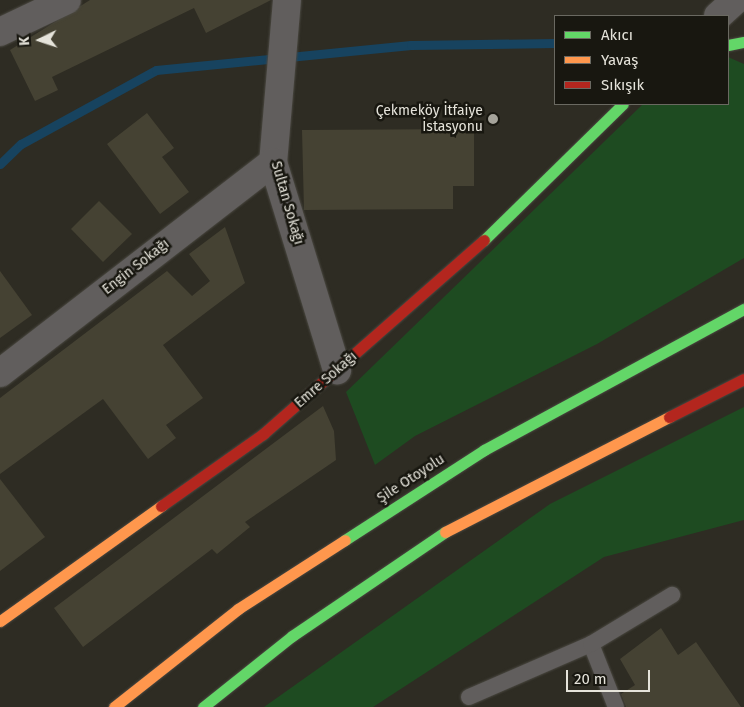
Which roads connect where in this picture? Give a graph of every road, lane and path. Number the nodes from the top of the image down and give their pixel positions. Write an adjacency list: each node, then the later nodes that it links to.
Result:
1 (67, 0): 5 (street)
2 (287, 0): 9 (street, Sultan Sokağı)
3 (736, 0): 4 (street)
4 (719, 15)
5 (0, 32)
6 (744, 42): 7 (main road)
7 (729, 45)
8 (622, 105): 11 (main road, Emre Sokağı)
9 (273, 162): 11 (street, Sultan Sokağı); 12 (street, Engin Sokağı)
10 (744, 309): 18 (main road, Şile Otoyolu)
11 (337, 370): 15 (main road, Emre Sokağı)
12 (0, 373)
13 (744, 379): 19 (main road)
14 (672, 595): 16 (lane)
15 (0, 621)
16 (591, 644): 17 (lane); 20 (lane)
17 (469, 697)
18 (114, 707)
19 (203, 707)
20 (616, 707)

